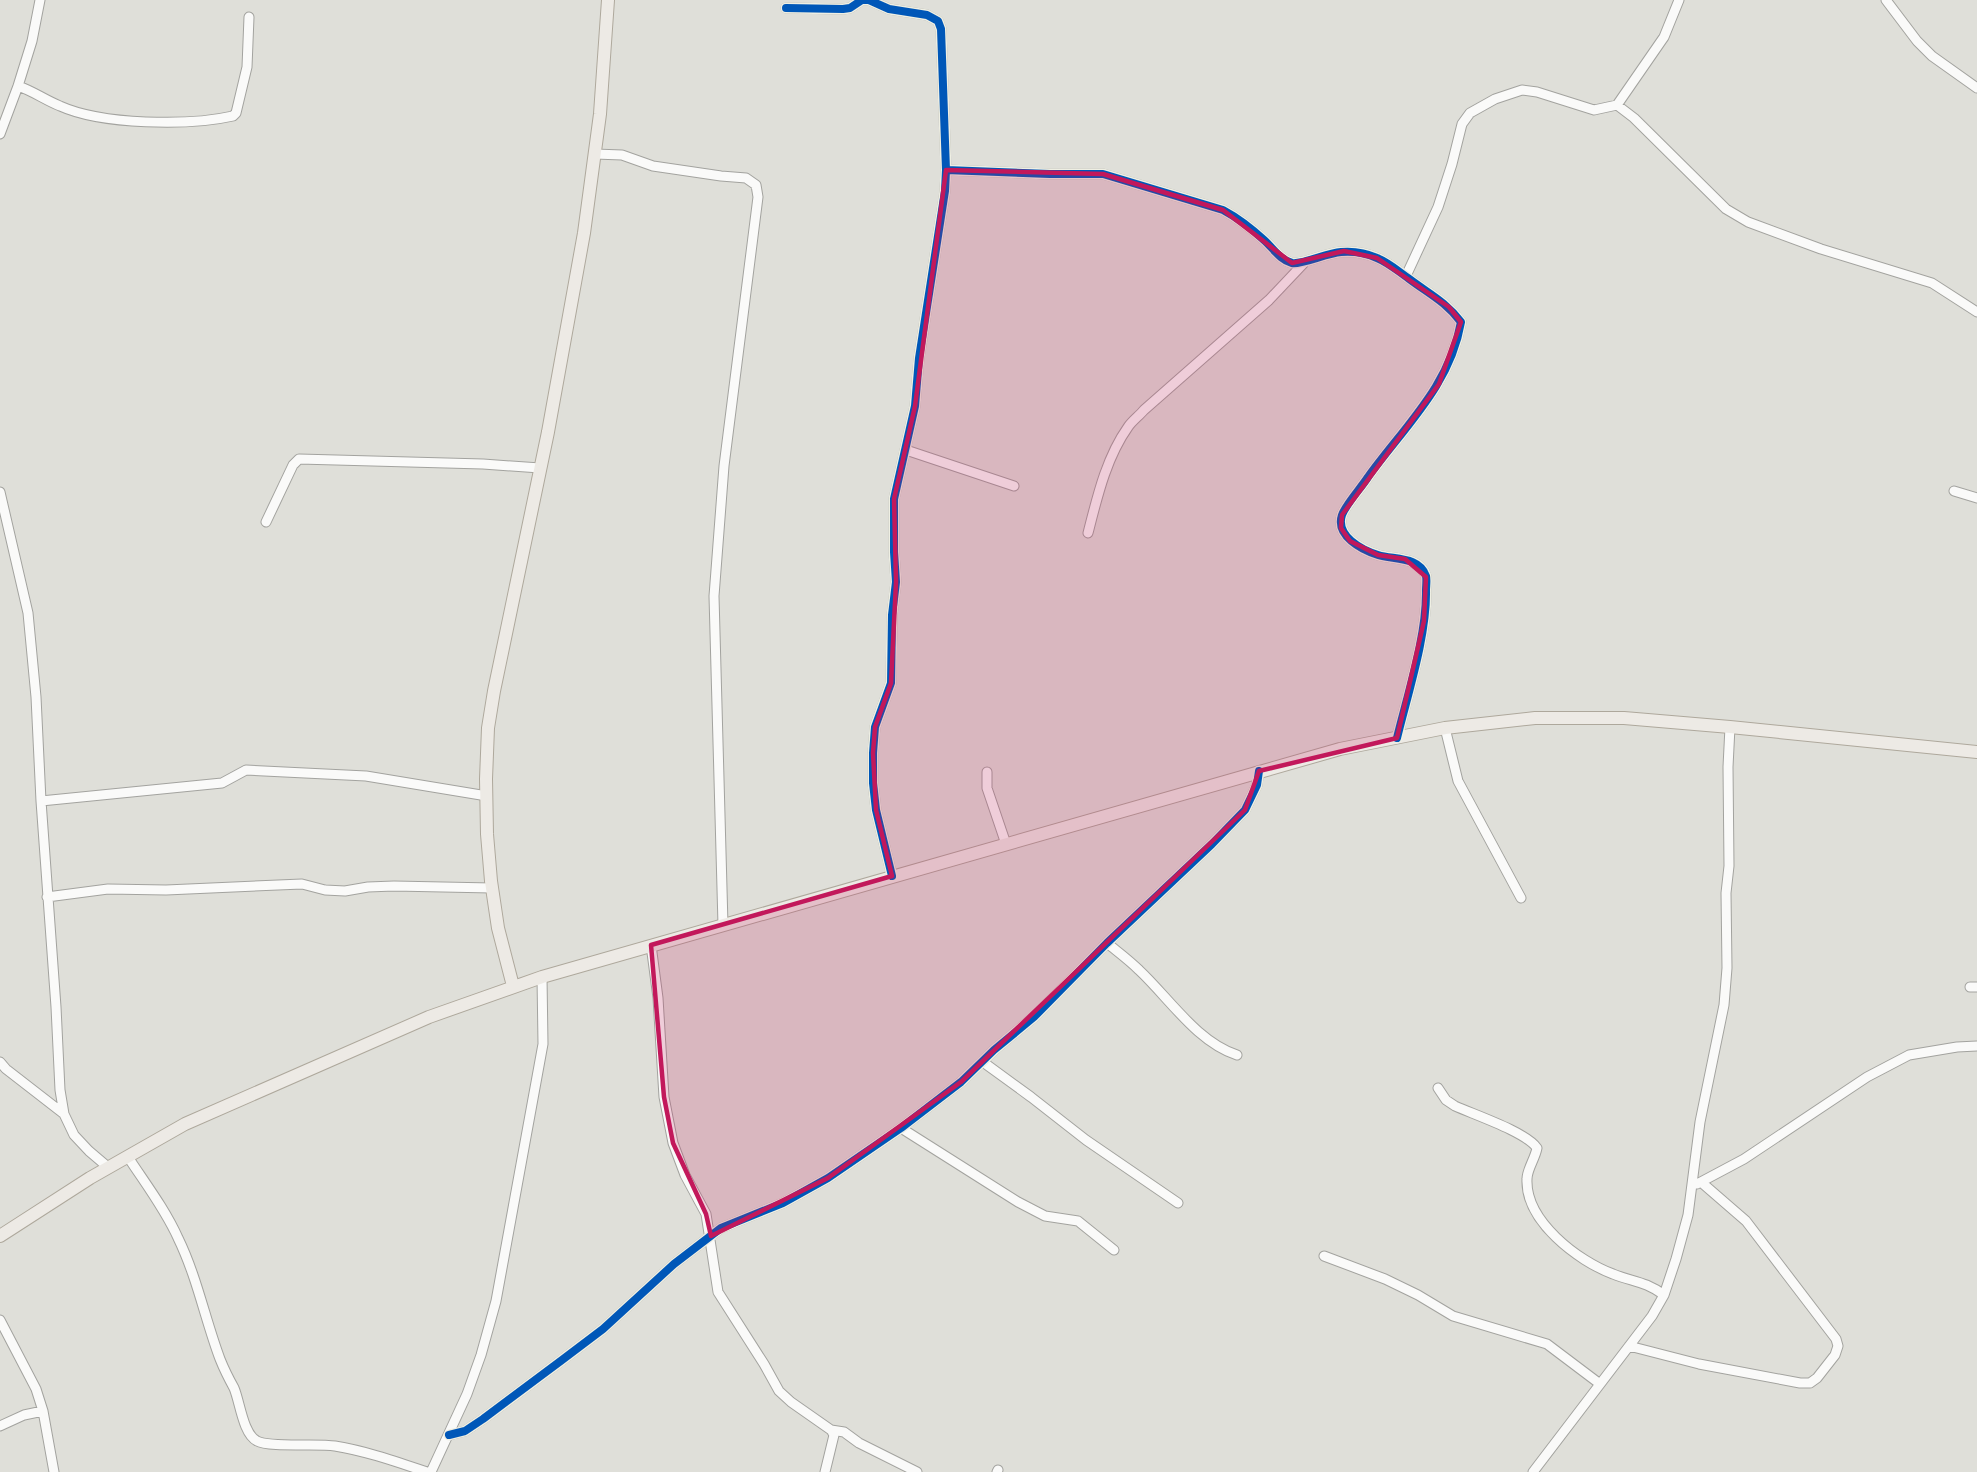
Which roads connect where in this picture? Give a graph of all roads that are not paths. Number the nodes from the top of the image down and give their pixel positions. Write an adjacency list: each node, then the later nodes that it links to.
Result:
1 (40, 0): 7 (street)
2 (608, 0): 11 (main road)
3 (1679, 0): 9 (street)
4 (1886, 0): 8 (street)
5 (786, 8): 12 (street)
6 (249, 17): 7 (street)
7 (18, 86): 10 (street)
8 (1977, 88)
9 (1617, 105): 14 (street); 15 (street)
10 (0, 134)
11 (595, 154): 17 (main road); 37 (street)
12 (946, 170): 13 (street); 16 (street)
13 (1306, 261): 14 (street); 23 (street)
14 (1406, 276): 26 (street)
15 (1977, 312)
16 (906, 450): 18 (street); 33 (street)
17 (540, 468): 22 (street); 30 (main road)
18 (1014, 486)
19 (1954, 491): 21 (street)
20 (0, 492): 31 (street)
21 (1977, 498)
22 (266, 522)
23 (1088, 533)
24 (1730, 727): 25 (main road); 27 (main road); 51 (street)
25 (1444, 728): 26 (main road); 36 (street)
26 (1397, 738): 28 (main road)
27 (1977, 752)
28 (1259, 771): 32 (main road); 38 (street)
29 (987, 772): 32 (street)
30 (487, 796): 31 (street); 34 (main road)
31 (41, 801): 35 (street)
32 (1006, 844): 33 (main road)
33 (892, 876): 37 (main road)
34 (492, 888): 35 (street); 41 (main road)
35 (47, 897): 47 (street)
36 (1521, 898)
37 (723, 925): 39 (main road)
38 (1107, 943): 43 (street); 44 (street)
39 (651, 945): 40 (main road); 54 (street)
40 (542, 976): 41 (main road); 64 (street)
41 (513, 986): 49 (main road)
42 (1977, 1047): 51 (street)
43 (1237, 1055)
44 (983, 1062): 48 (street); 52 (street)
45 (2, 1069): 47 (street)
46 (1438, 1088): 57 (street)
47 (64, 1114): 50 (street)
48 (902, 1128): 54 (street); 55 (street)
49 (128, 1156): 50 (main road); 65 (street)
50 (109, 1168): 53 (main road)
51 (1697, 1185): 57 (street); 59 (street)
52 (1178, 1203)
53 (0, 1236)
54 (711, 1236): 63 (street); 64 (street)
55 (1114, 1250)
56 (1324, 1256): 60 (street)
57 (1664, 1295): 59 (street)
58 (0, 1320): 61 (street)
59 (1629, 1346): 60 (street)
60 (1600, 1384): 69 (street)
61 (43, 1412): 62 (street); 66 (street)
62 (0, 1426)
63 (831, 1430): 67 (street); 68 (street)
64 (449, 1435): 65 (street)
65 (433, 1471)
66 (54, 1472)
67 (825, 1472)
68 (917, 1472)
69 (1533, 1472)

